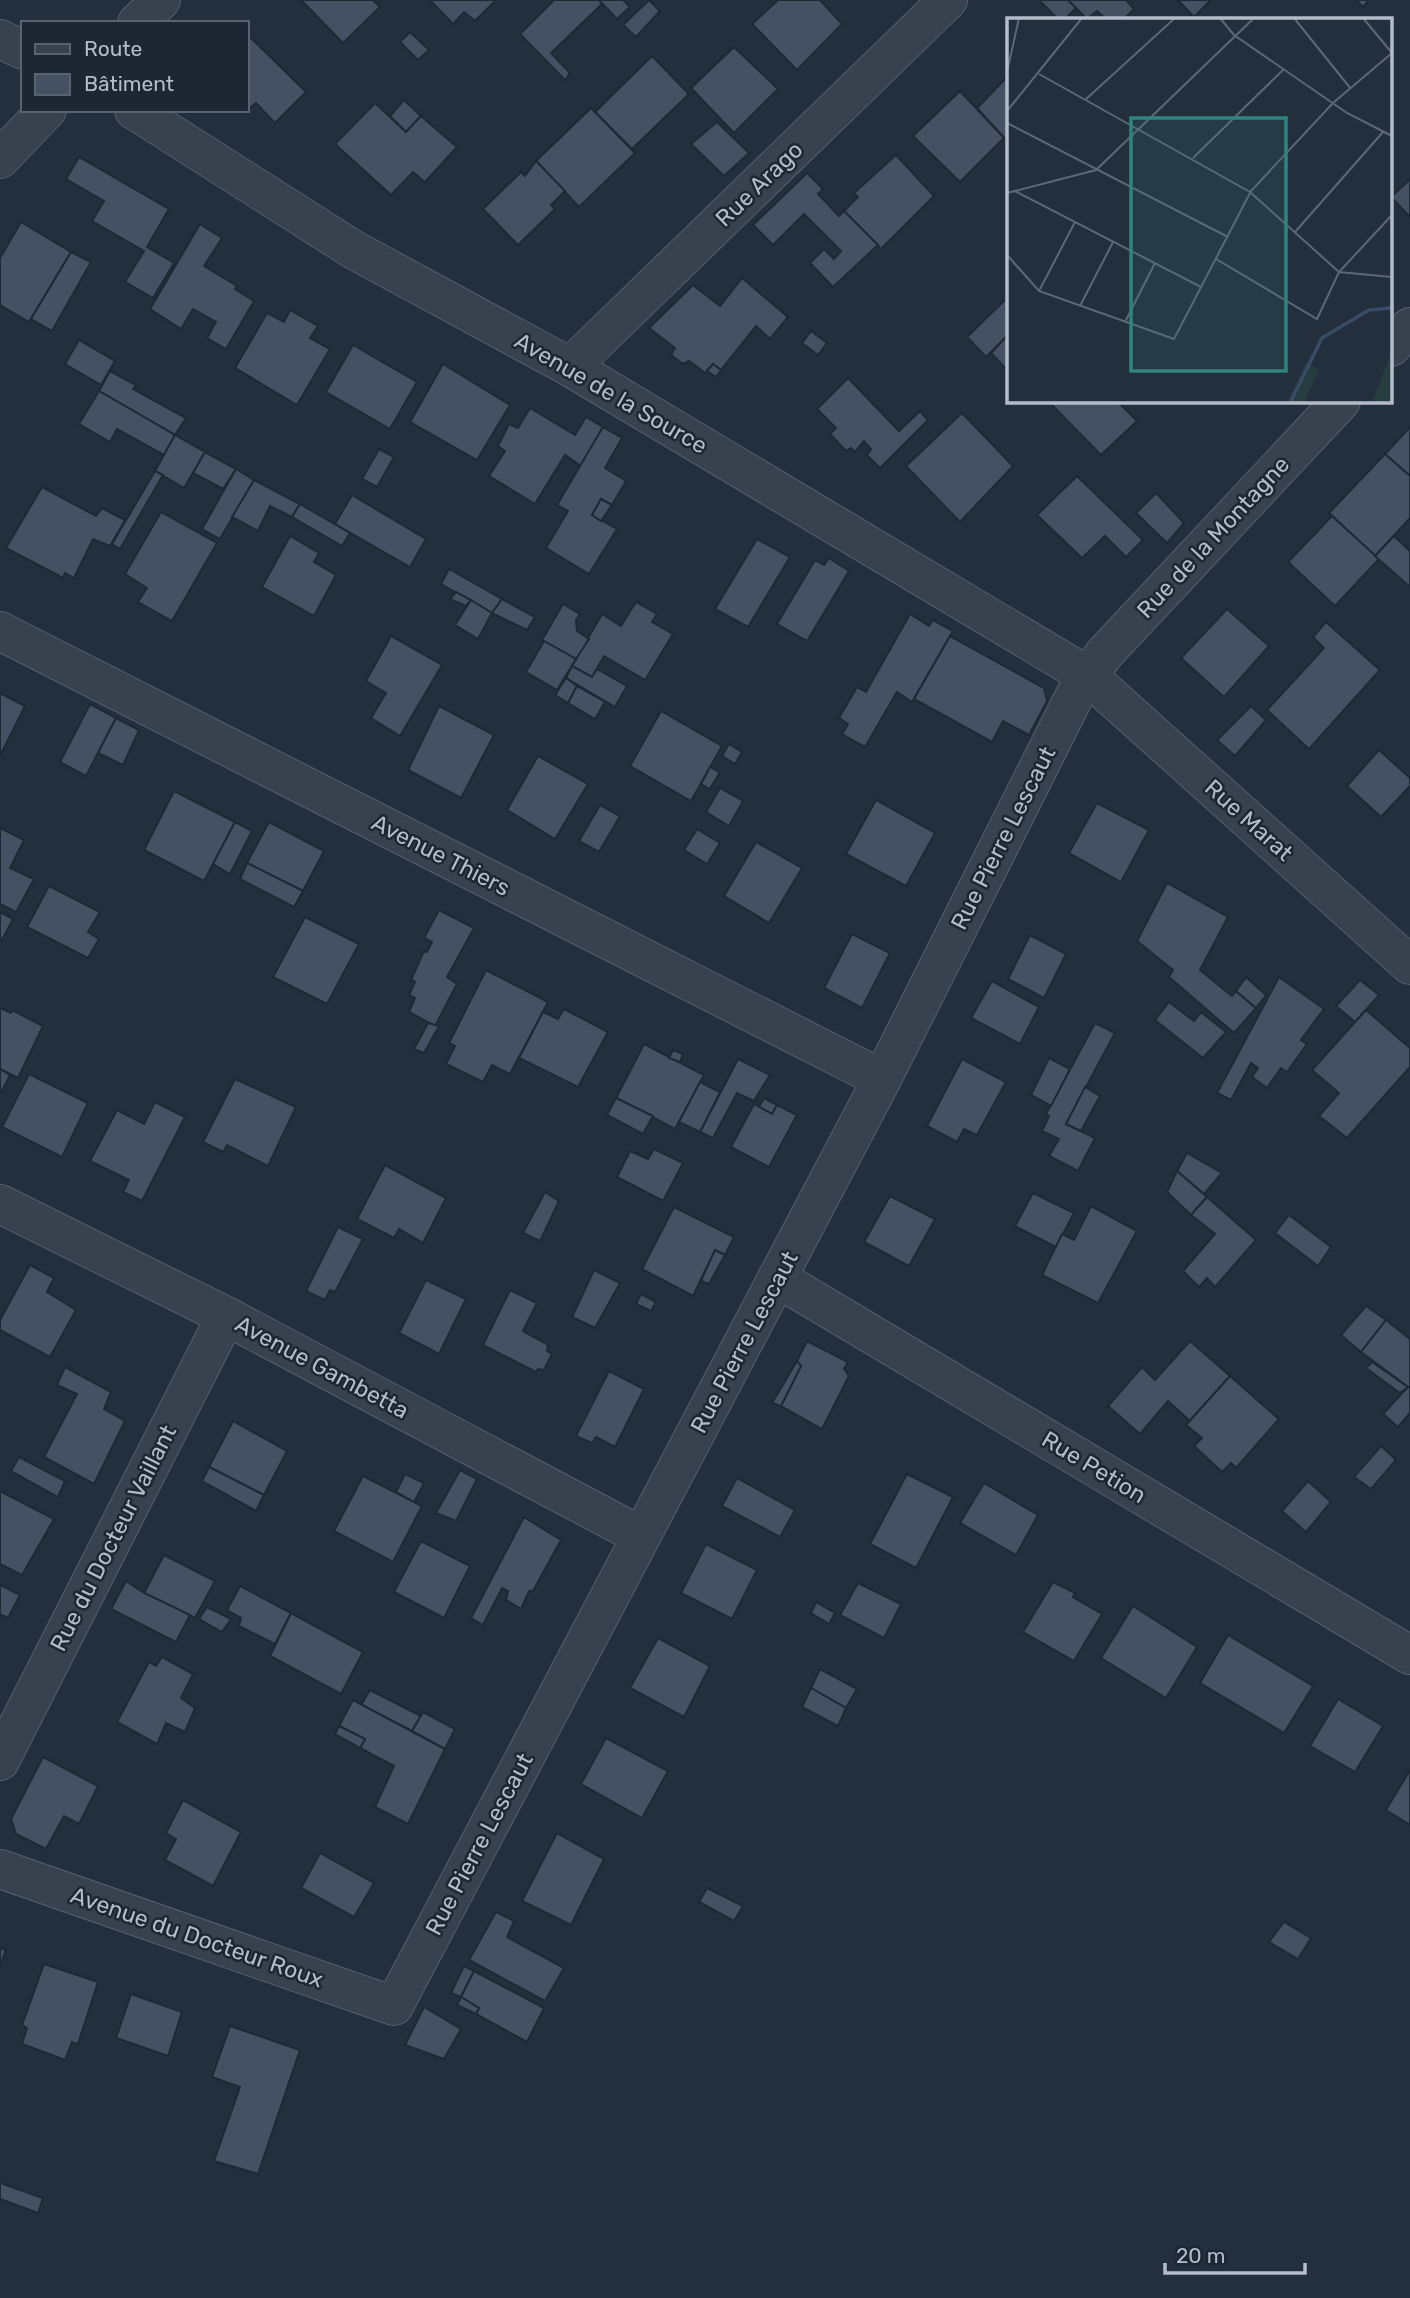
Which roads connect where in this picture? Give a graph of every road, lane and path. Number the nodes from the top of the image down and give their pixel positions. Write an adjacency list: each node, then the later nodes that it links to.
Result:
1 (161, 0): 3 (street)
2 (948, 0): 11 (street, Rue Arago)
3 (139, 21)
4 (0, 39): 5 (street)
5 (21, 49)
6 (45, 112): 8 (street)
7 (137, 112): 11 (street, Avenue de la Source)
8 (0, 159)
9 (1410, 327): 10 (street)
10 (1392, 346)
11 (570, 367): 14 (street, Avenue de la Source)
12 (1340, 402): 14 (street, Rue de la Montagne)
13 (0, 631): 16 (street, Avenue Thiers)
14 (1088, 676): 15 (street, Rue Marat); 16 (street, Rue Pierre Lescaut)
15 (1410, 965)
16 (882, 1079): 18 (street, Rue Pierre Lescaut)
17 (0, 1204): 19 (street, Avenue Gambetta)
18 (777, 1278): 20 (street, Rue Pierre Lescaut); 21 (street, Rue Petion)
19 (226, 1316): 20 (street, Avenue Gambetta); 22 (street, Rue du Docteur Vaillant)
20 (641, 1536): 24 (street, Rue Pierre Lescaut)
21 (1410, 1655)
22 (0, 1760)
23 (0, 1869): 24 (street, Avenue du Docteur Roux)
24 (394, 2006)

